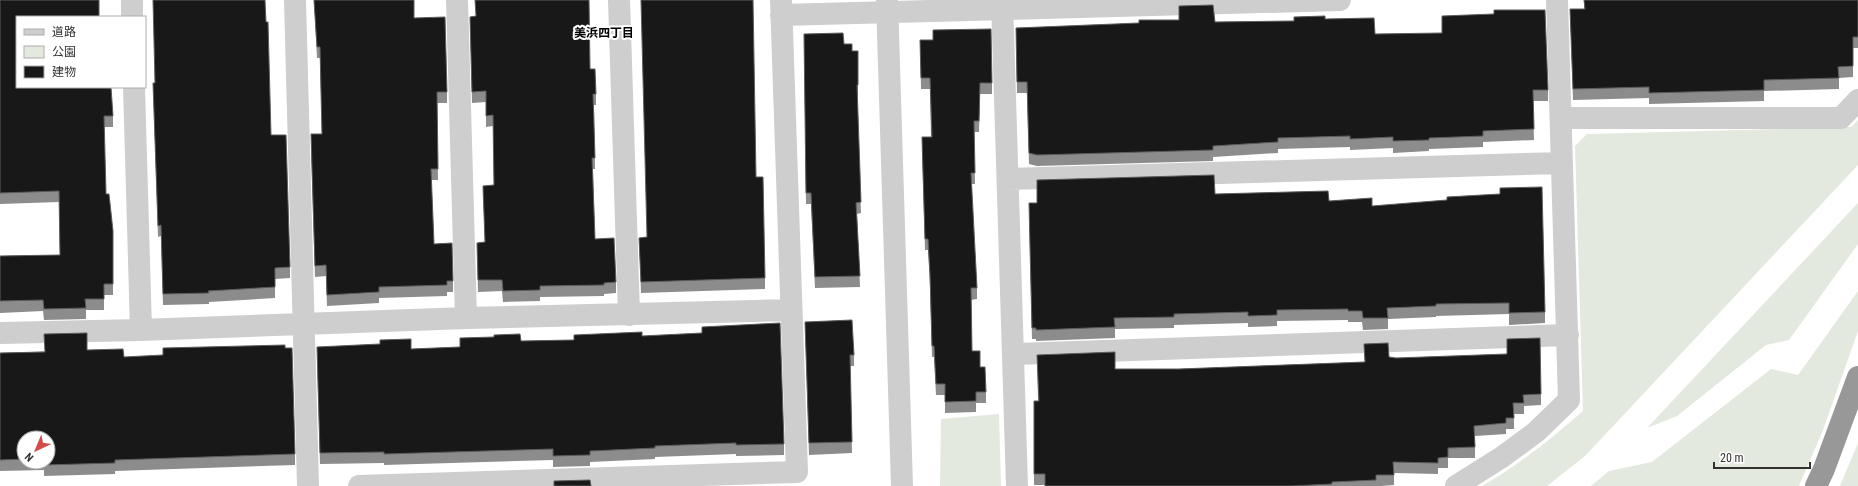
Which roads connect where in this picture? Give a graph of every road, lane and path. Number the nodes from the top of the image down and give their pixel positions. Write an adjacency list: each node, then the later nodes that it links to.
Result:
1 (132, 0): 10 (street)
2 (295, 0): 19 (street)
3 (456, 0): 18 (street)
4 (619, 0): 17 (street)
5 (1340, 0): 7 (street)
6 (1557, 0): 13 (street)
7 (1003, 5): 8 (street); 15 (street)
8 (887, 6): 9 (street); 27 (street)
9 (781, 7): 16 (street)
10 (132, 16)
11 (134, 88): 20 (street)
12 (1858, 100): 13 (street)
13 (1562, 118): 14 (street)
14 (1562, 163): 15 (street); 22 (street)
15 (1008, 179): 23 (street)
16 (791, 310): 17 (street); 26 (street)
17 (629, 315): 18 (street)
18 (466, 318): 19 (street)
19 (304, 324): 20 (street); 25 (street)
20 (141, 330): 21 (street)
21 (0, 333)
22 (1568, 336): 23 (street); 29 (street)
23 (1013, 354): 28 (street)
24 (1858, 377): 30 (highway)
25 (308, 486)
26 (359, 486)
27 (902, 486)
28 (1017, 486)
29 (1456, 486)
30 (1816, 486)

